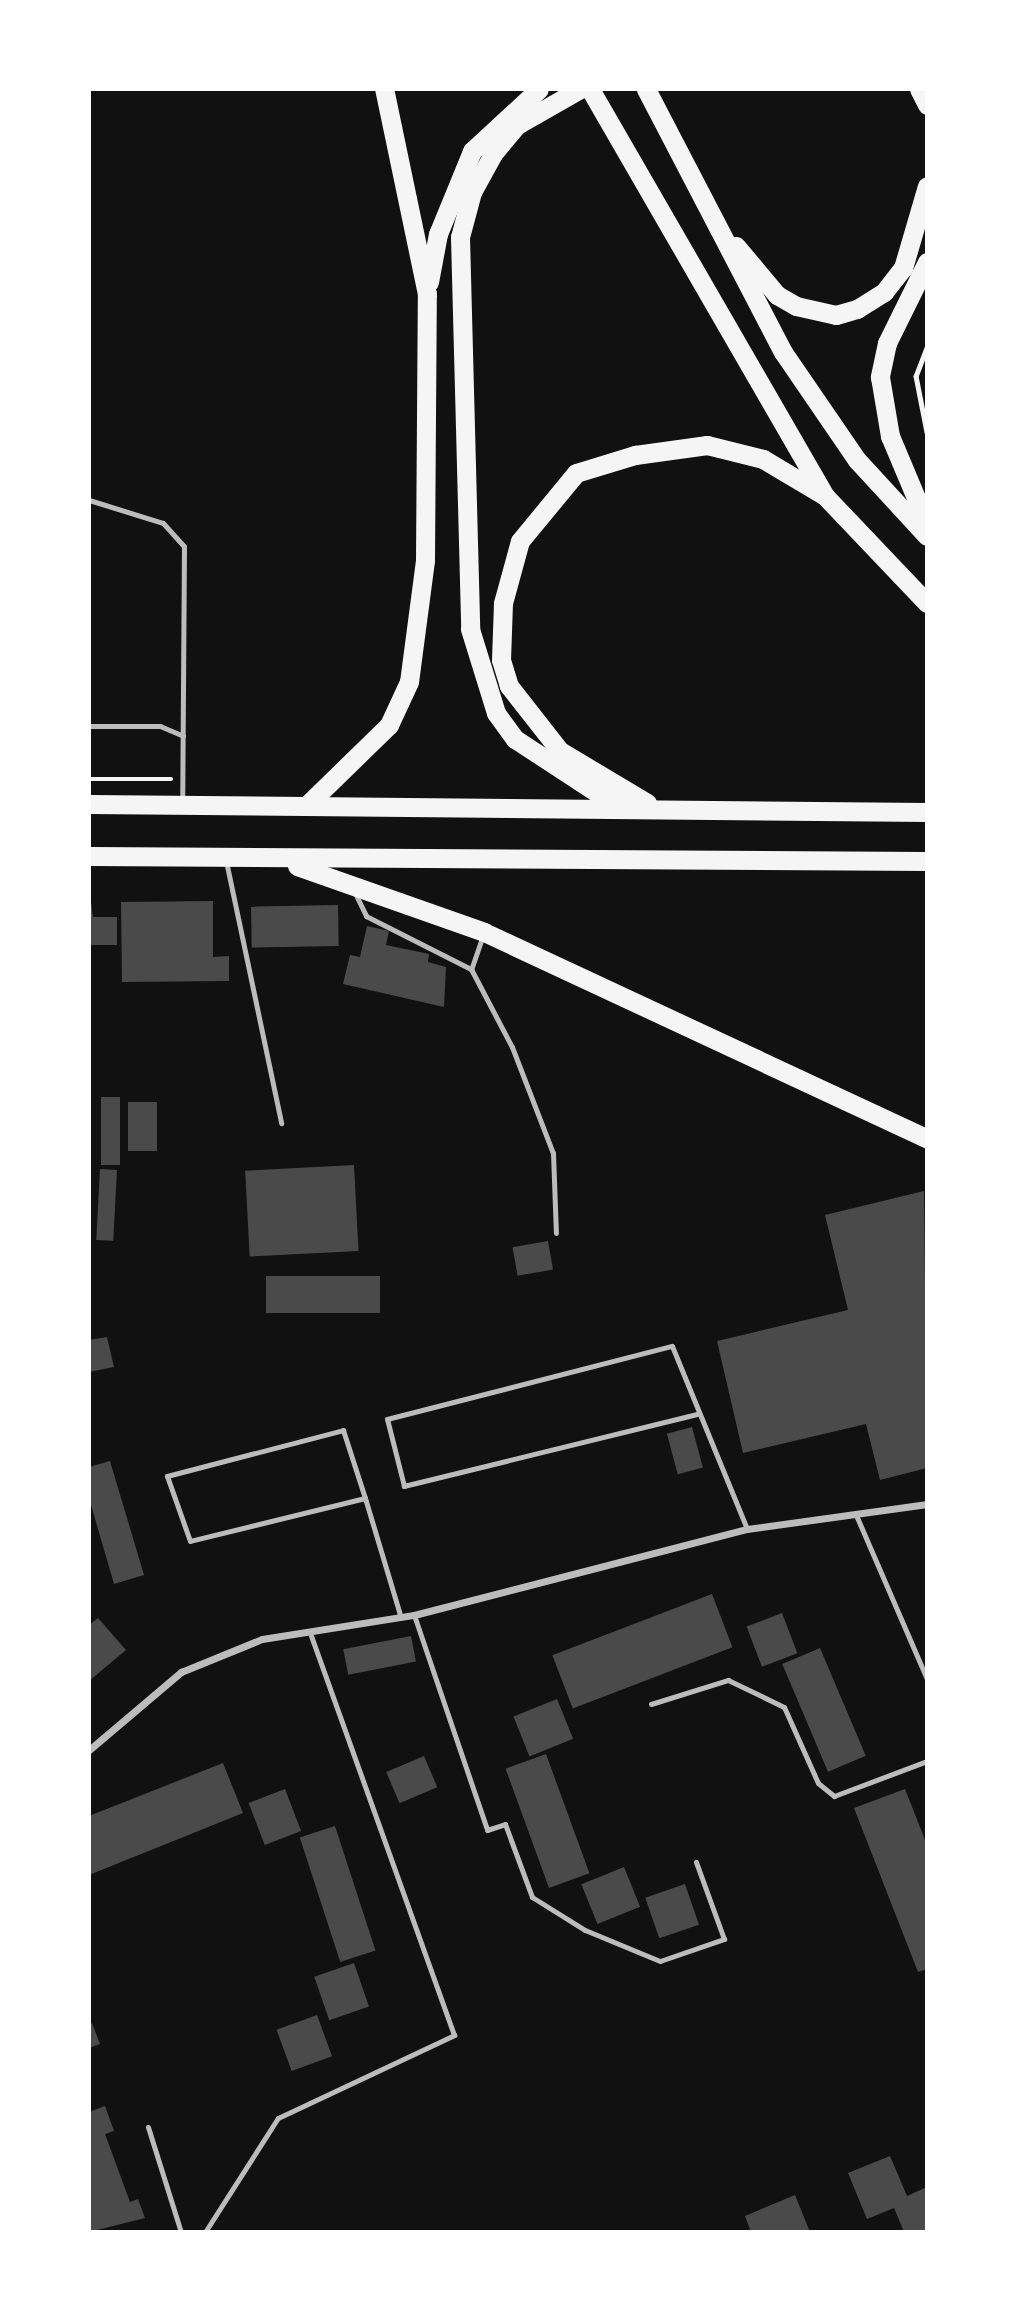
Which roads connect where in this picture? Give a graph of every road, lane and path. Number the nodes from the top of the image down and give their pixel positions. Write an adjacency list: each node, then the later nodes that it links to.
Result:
1 (384, 89): 11 (highway)
2 (539, 89): 11 (highway)
3 (580, 89): 25 (highway)
4 (590, 89): 14 (highway)
5 (646, 89): 9 (highway)
6 (919, 89): 7 (highway)
7 (927, 105)
8 (927, 187): 9 (highway)
9 (711, 216): 17 (highway)
10 (927, 262): 16 (highway)
11 (427, 294): 27 (highway)
12 (927, 348): 13 (path)
13 (927, 432)
14 (825, 496): 18 (highway); 26 (highway)
15 (89, 500): 20 (lane)
16 (927, 523)
17 (927, 536)
18 (927, 603)
19 (89, 726): 20 (lane)
20 (183, 736): 22 (lane)
21 (89, 779): 22 (path)
22 (182, 779): 24 (lane)
23 (89, 804): 24 (highway)
24 (183, 805): 27 (highway)
25 (617, 805): 26 (highway); 27 (highway)
26 (651, 805): 28 (highway)
27 (306, 806)
28 (927, 812)
29 (89, 856): 30 (highway)
30 (226, 858): 31 (highway); 36 (lane)
31 (283, 861): 32 (highway); 33 (highway)
32 (927, 862)
33 (349, 882): 34 (highway); 35 (lane)
34 (484, 932): 35 (lane); 37 (highway)
35 (471, 969): 38 (lane)
36 (281, 1123)
37 (923, 1141)
38 (556, 1233)
39 (697, 1414): 39 (lane); 43 (lane)
40 (365, 1498): 40 (lane); 45 (lane)
41 (927, 1504): 42 (street)
42 (856, 1515): 43 (street); 47 (lane)
43 (747, 1530): 44 (street)
44 (414, 1615): 45 (street); 51 (lane)
45 (401, 1618): 46 (street)
46 (311, 1636): 49 (street); 54 (lane)
47 (927, 1679)
48 (651, 1704): 50 (lane)
49 (89, 1750)
50 (927, 1761)
51 (696, 1862)
52 (148, 2127): 53 (lane)
53 (181, 2232)
54 (205, 2232)

